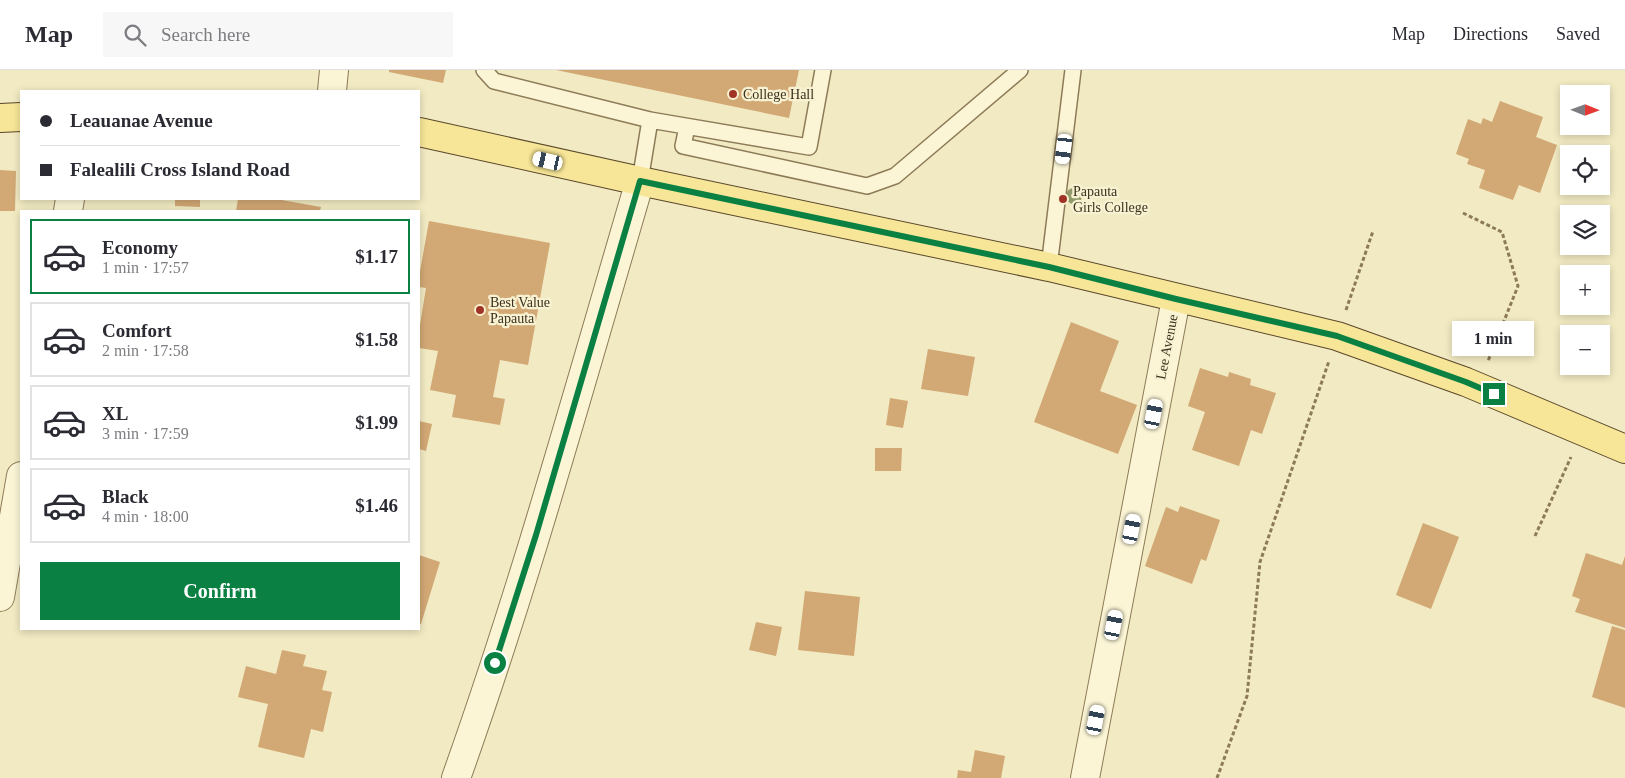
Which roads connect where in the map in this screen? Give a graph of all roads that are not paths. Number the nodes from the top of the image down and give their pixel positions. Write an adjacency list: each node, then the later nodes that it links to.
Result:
1 (334, 70): 6 (street)
2 (484, 70): 9 (lane)
3 (823, 70): 10 (lane)
4 (1020, 70): 10 (lane)
5 (1073, 70): 13 (lane)
6 (332, 90)
7 (20, 117): 8 (main road)
8 (0, 118)
9 (650, 120): 10 (lane); 12 (lane)
10 (687, 127)
11 (420, 132): 12 (main road)
12 (640, 181): 13 (main road); 18 (street)
13 (1049, 267): 14 (main road)
14 (1176, 299): 15 (main road); 19 (street, Lee Avenue)
15 (1625, 448)
16 (20, 482): 17 (street)
17 (0, 597)
18 (456, 778)
19 (1085, 778)

